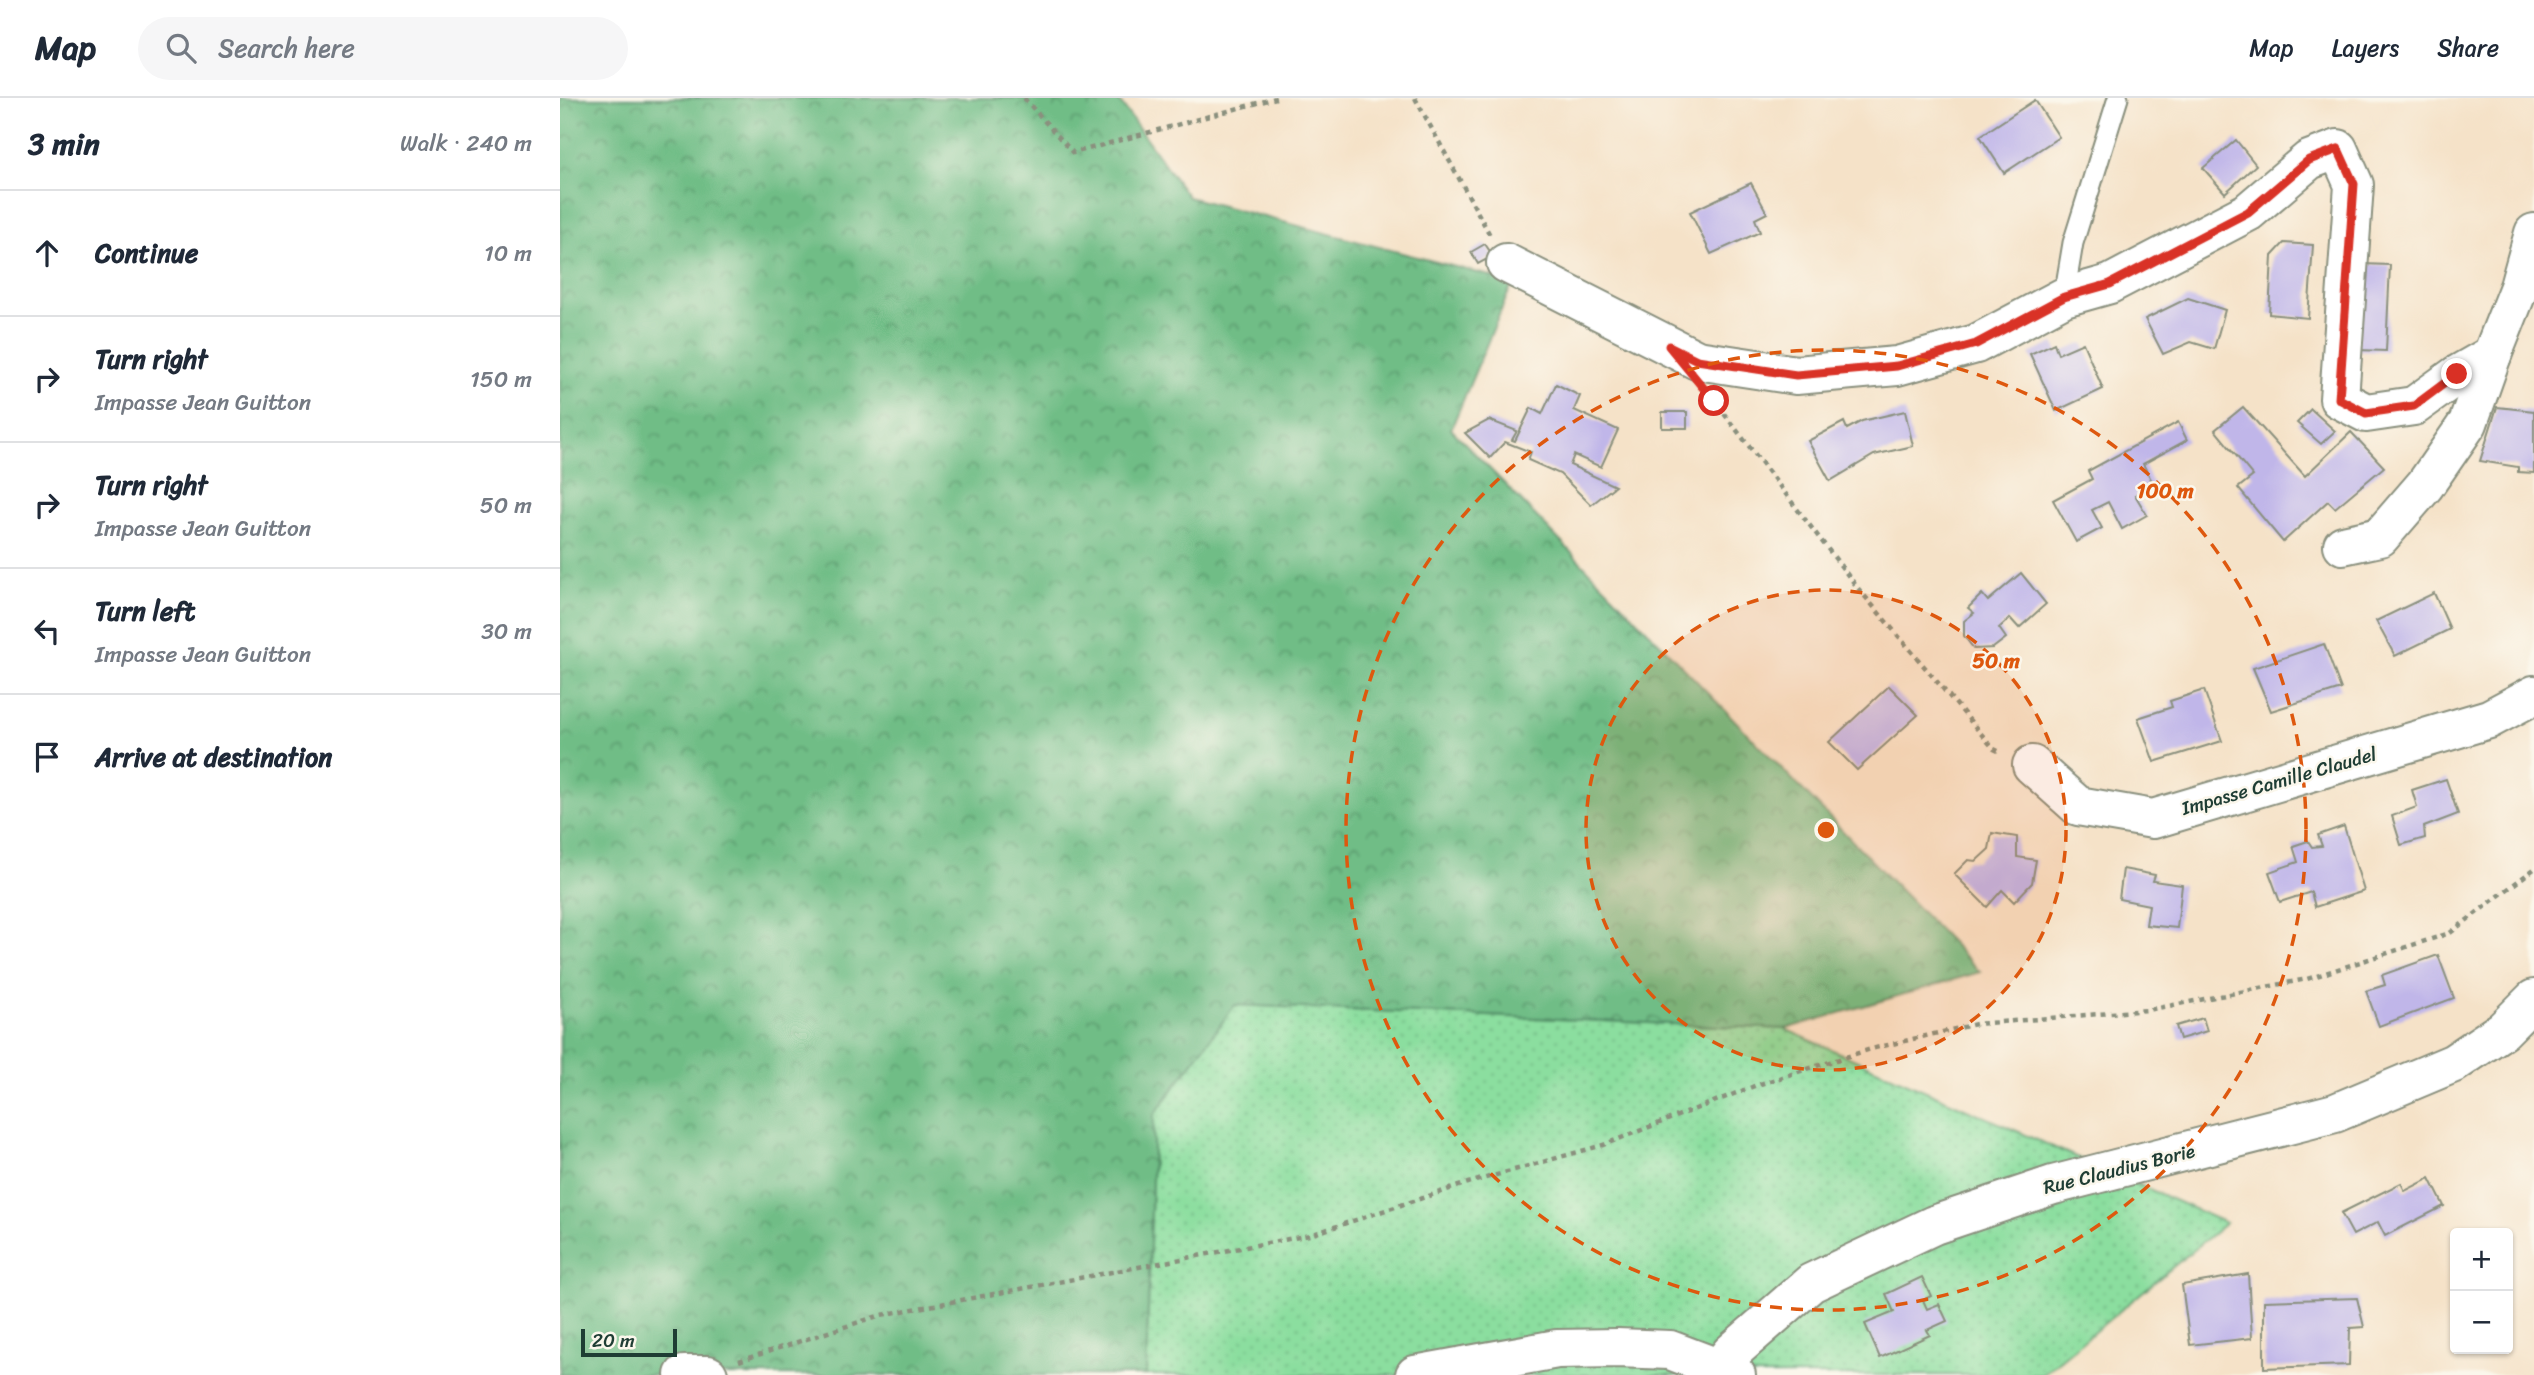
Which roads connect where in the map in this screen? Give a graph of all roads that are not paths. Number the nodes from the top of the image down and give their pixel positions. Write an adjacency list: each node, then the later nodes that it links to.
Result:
1 (2118, 98): 4 (lane)
2 (2534, 233): 5 (street)
3 (1506, 263): 4 (street)
4 (2064, 297): 6 (street)
5 (2526, 298): 6 (street)
6 (2492, 355): 7 (street)
7 (2343, 545)
8 (2534, 695): 9 (street, Impasse Camille Claudel)
9 (2032, 765)
10 (2534, 999): 11 (street, Rue Claudius Borie)
11 (1728, 1372): 12 (street)
12 (1415, 1375)

